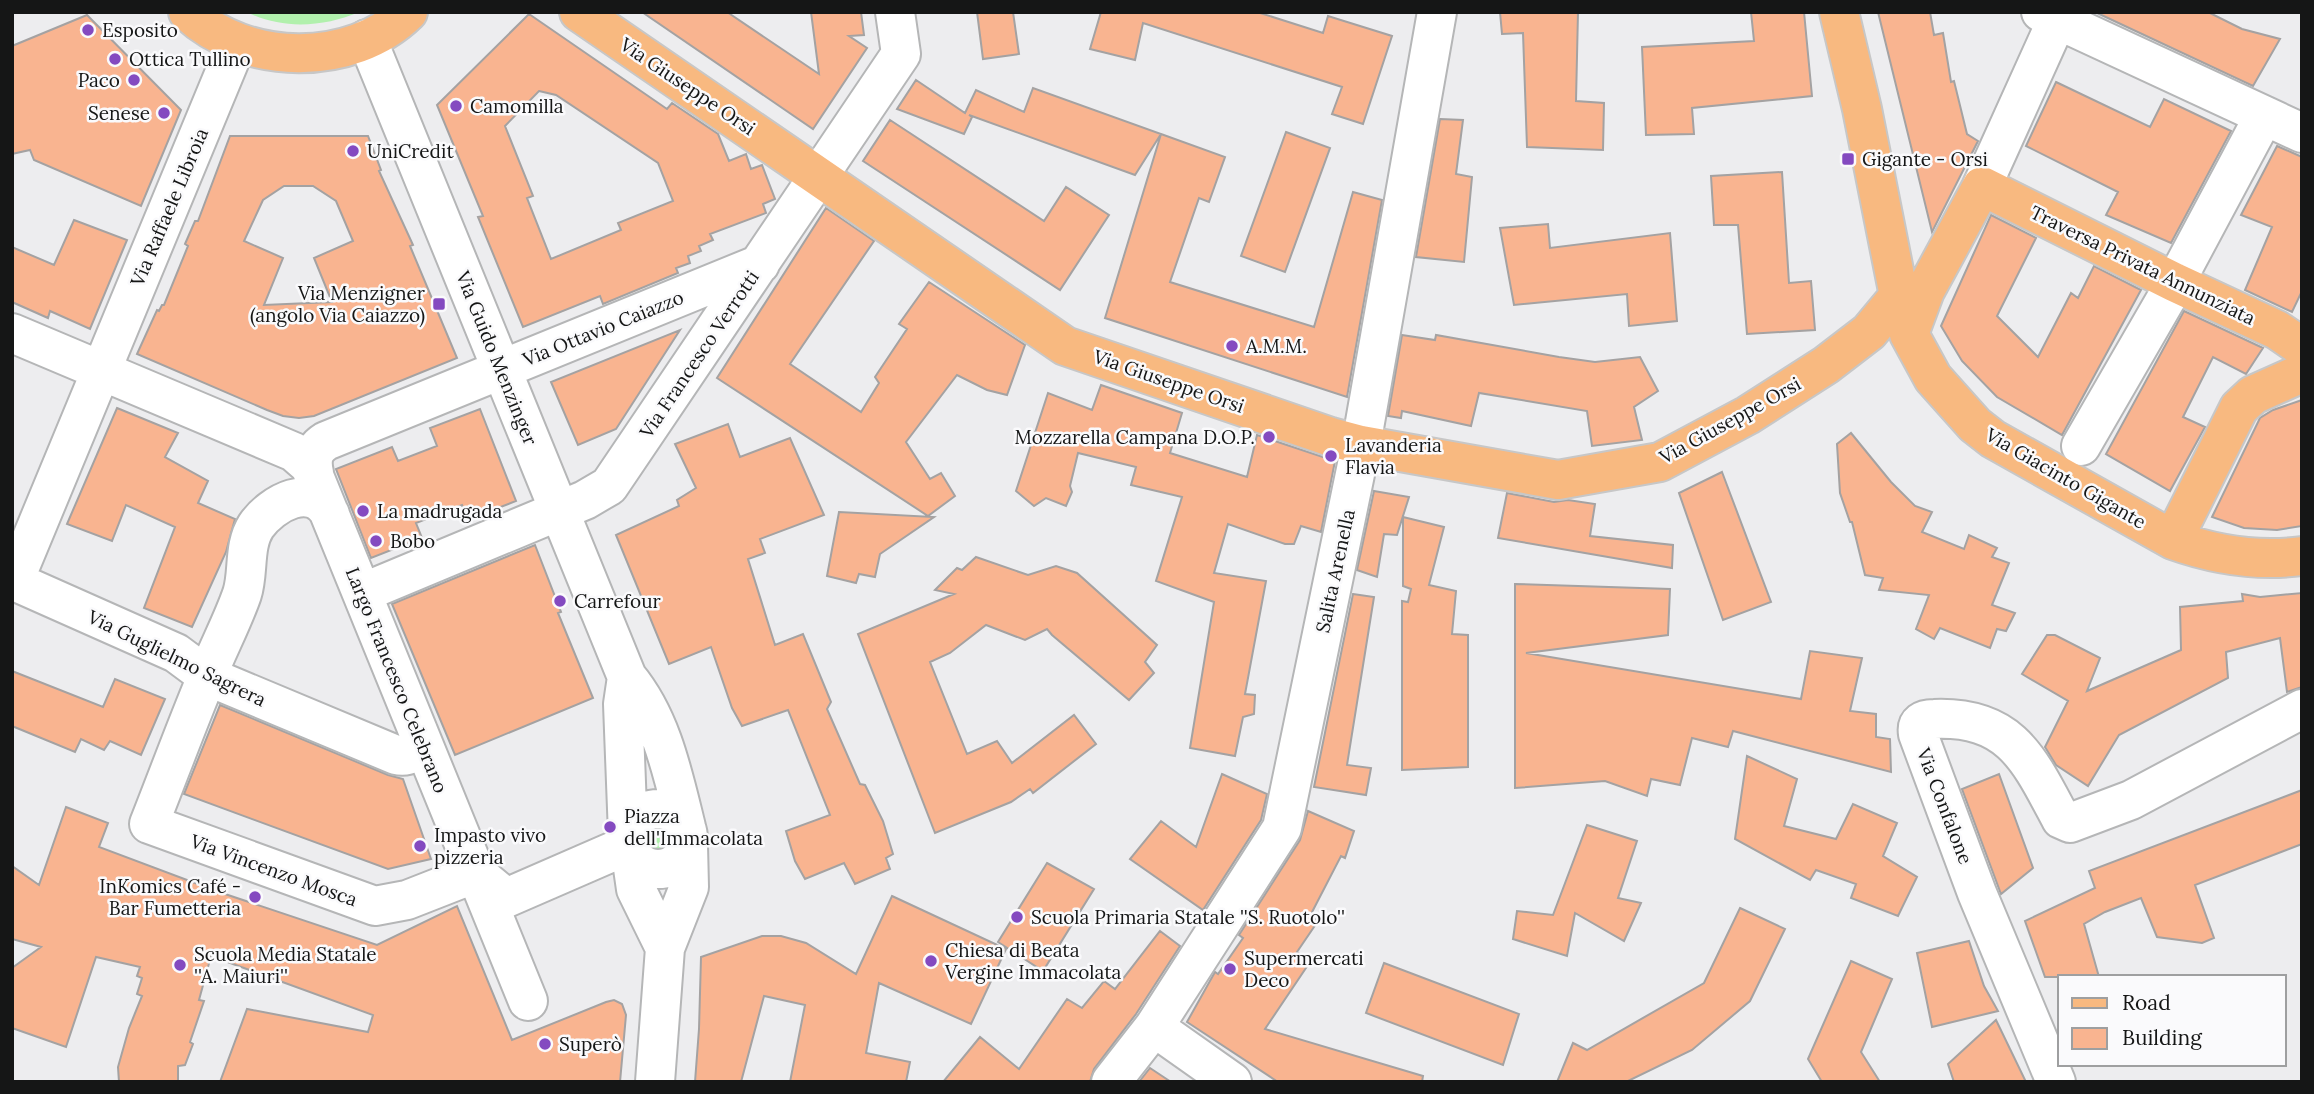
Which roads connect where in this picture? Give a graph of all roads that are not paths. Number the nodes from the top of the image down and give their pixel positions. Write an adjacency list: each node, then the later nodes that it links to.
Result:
1 (188, 12): 9 (main road)
2 (408, 12): 8 (main road)
3 (579, 12): 12 (main road, Via Giuseppe Orsi)
4 (895, 12): 12 (street, Via Francesco Verrotti)
5 (1437, 12): 26 (street, Salita Arenella)
6 (1839, 12): 15 (main road, Via Giacinto Gigante)
7 (2049, 16): 10 (street); 13 (street)
8 (367, 39): 9 (main road); 23 (street, Via Guido Menzinger)
9 (237, 43): 24 (street, Via Raffaele Libroia)
10 (2264, 116): 11 (street); 17 (street)
11 (2302, 134)
12 (820, 175): 16 (street, Via Francesco Verrotti); 26 (main road, Via Giuseppe Orsi)
13 (1982, 186): 14 (main road); 17 (main road, Traversa Privata Annunziata)
14 (1947, 250): 15 (main road); 21 (main road)
15 (1890, 254): 18 (main road, Via Giacinto Gigante)
16 (760, 264): 23 (street, Via Ottavio Caiazzo); 29 (street, Via Francesco Verrotti)
17 (2175, 282): 20 (main road, Traversa Privata Annunziata); 27 (street)
18 (1899, 296): 21 (main road, Via Giacinto Gigante); 22 (main road, Via Giuseppe Orsi)
19 (12, 333): 24 (street)
20 (2289, 339): 25 (main road)
21 (1913, 343): 22 (main road, Via Giuseppe Orsi); 31 (main road, Via Giacinto Gigante)
22 (1826, 365): 26 (main road, Via Giuseppe Orsi)
23 (501, 369): 28 (street, Via Ottavio Caiazzo); 29 (street, Via Guido Menzinger)
24 (101, 371): 28 (street, Largo Francesco Celebrano); 34 (street, Via Guglielmo Sagrera)
25 (2288, 379): 31 (main road)
26 (1362, 446): 43 (street, Salita Arenella)
27 (2081, 446)
28 (314, 473): 30 (street, Largo Francesco Celebrano)
29 (559, 511): 33 (street, Via Francesco Verrotti); 35 (street, Via Guido Menzinger)
30 (330, 514): 33 (street, Largo Francesco Celebrano); 34 (street)
31 (2173, 540): 32 (main road, Via Giacinto Gigante)
32 (2302, 556)
33 (362, 593): 37 (street, Largo Francesco Celebrano)
34 (207, 676): 37 (street, Via Guglielmo Sagrera); 40 (street, Via Vincenzo Mosca)
35 (627, 677): 38 (street); 39 (street)
36 (2302, 709): 47 (street, Via Confalone)
37 (418, 731): 40 (street, Largo Francesco Celebrano)
38 (687, 836): 39 (street); 41 (street)
39 (629, 844): 40 (street); 41 (street)
40 (476, 873): 42 (street, Largo Francesco Celebrano)
41 (665, 948): 44 (street)
42 (528, 1001)
43 (1154, 1027): 45 (street, Salita Arenella); 46 (street)
44 (655, 1082)
45 (1111, 1082)
46 (1232, 1082)
47 (2056, 1082)

